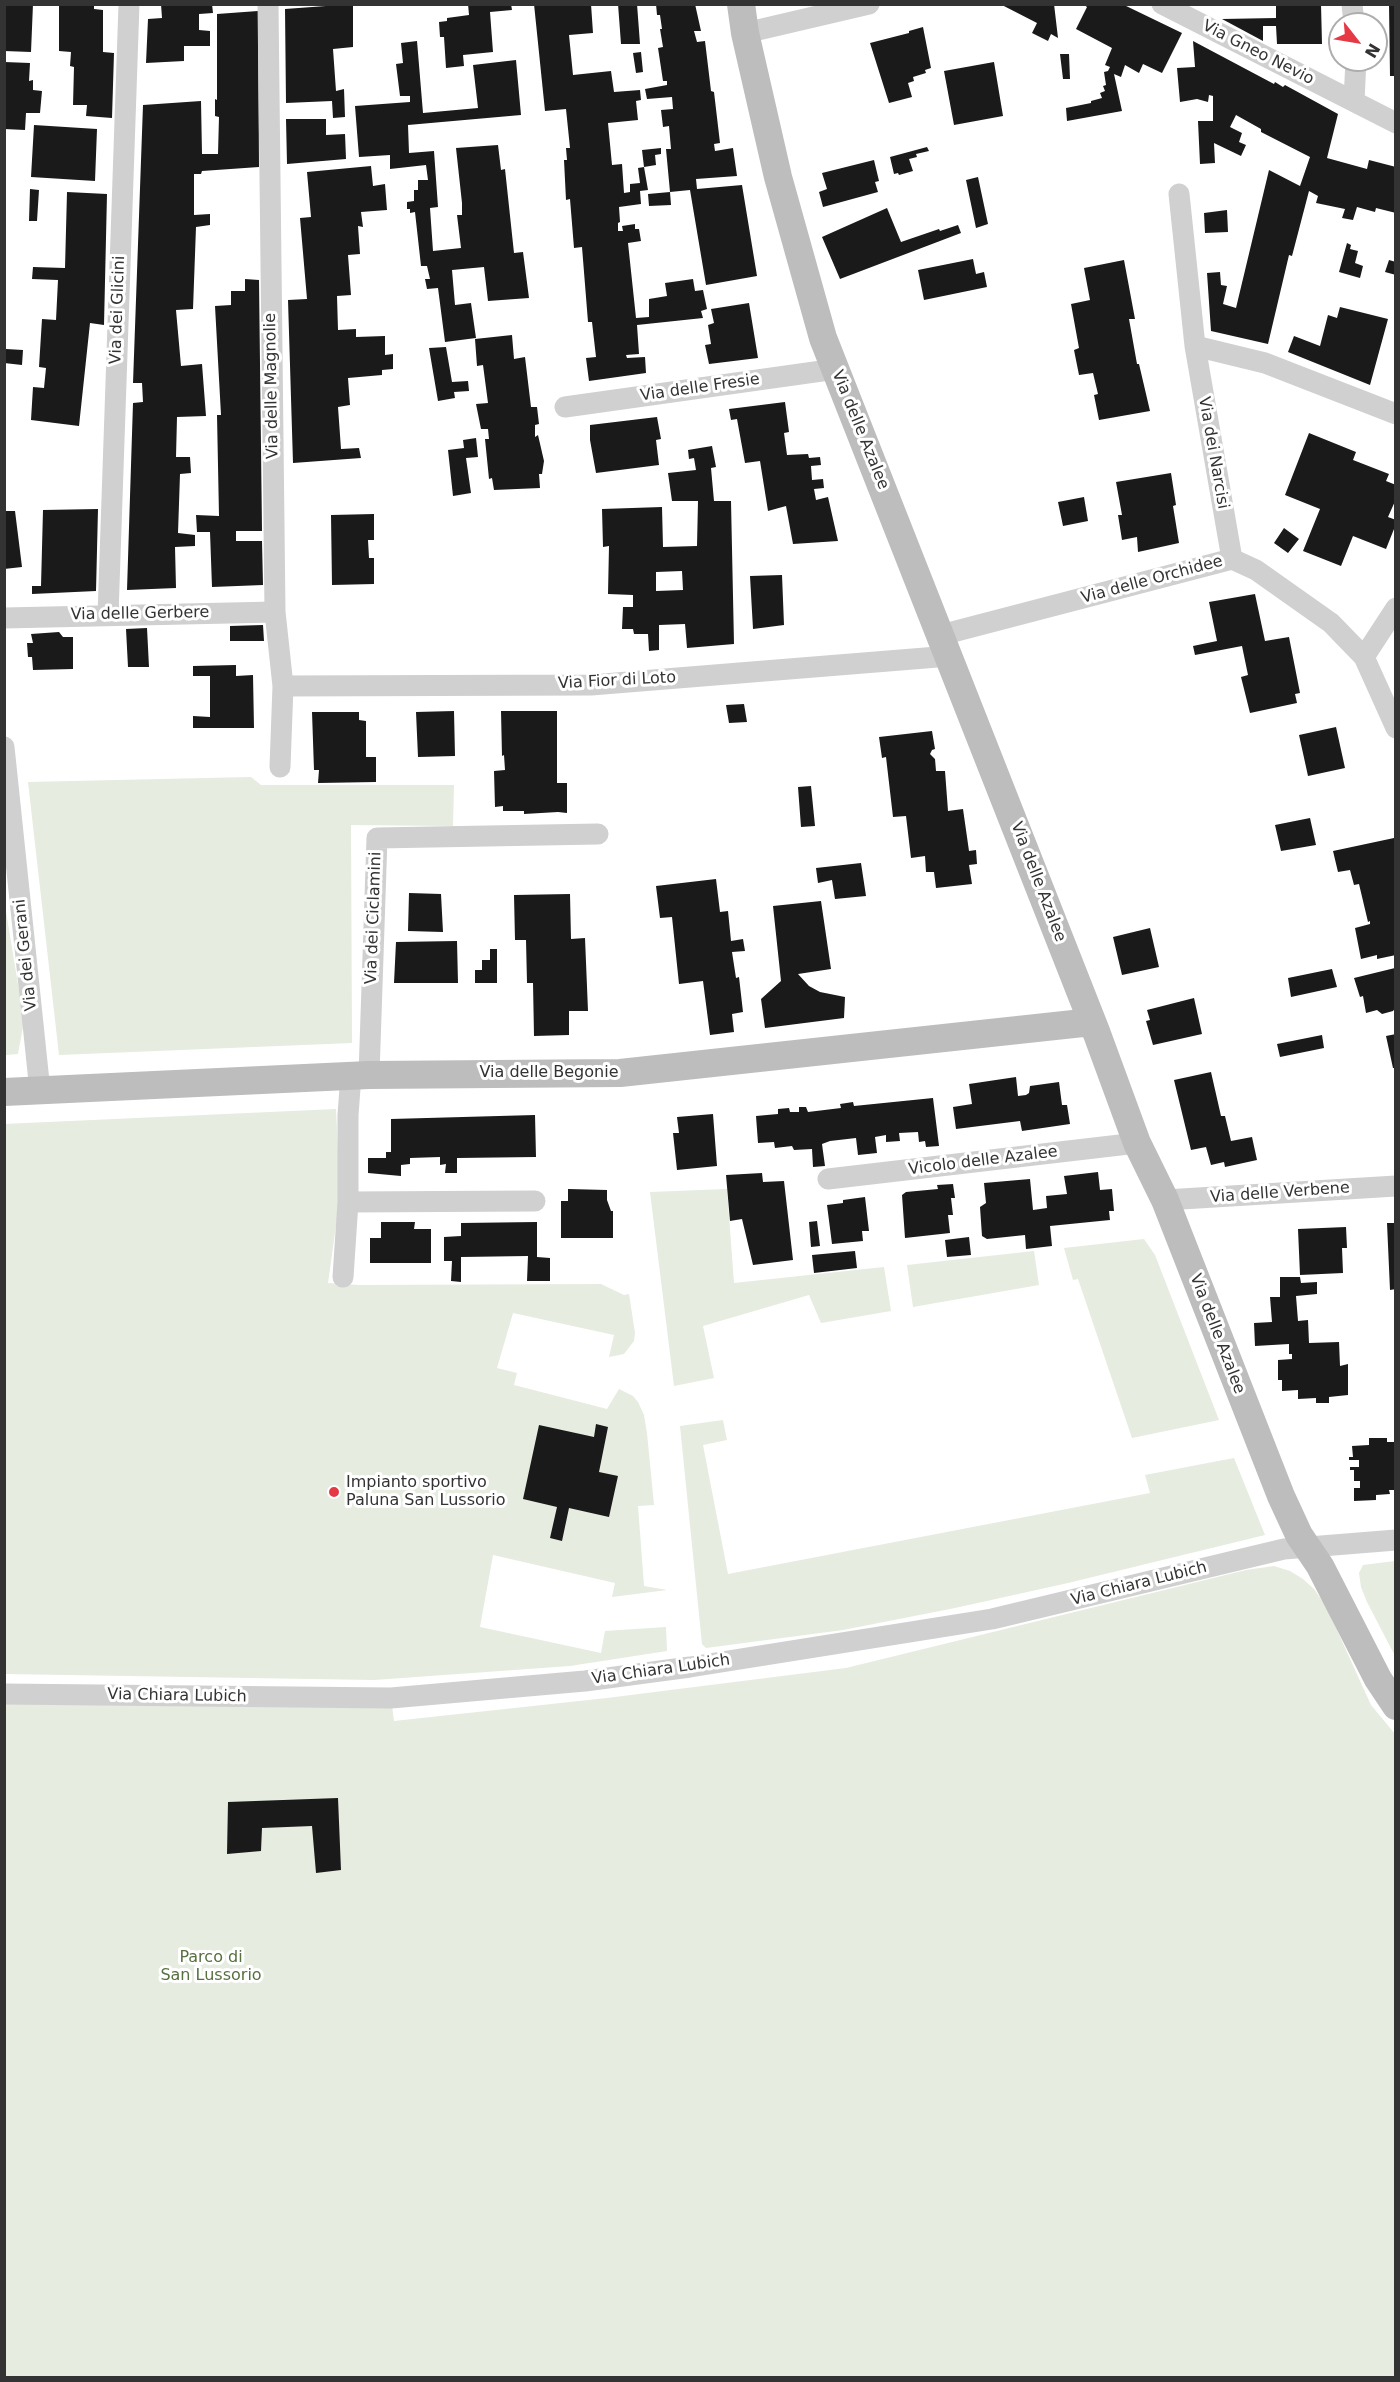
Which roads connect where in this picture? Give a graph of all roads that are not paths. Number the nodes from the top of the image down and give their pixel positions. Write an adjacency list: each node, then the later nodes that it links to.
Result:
1 (129, 4): 18 (street, Via dei Glicini)
2 (267, 4): 17 (street, Via delle Magnolie)
3 (741, 4): 6 (street, Via delle Azalee)
4 (868, 4): 6 (street)
5 (1162, 4): 8 (street, Via Gneo Nevio)
6 (745, 33): 12 (street, Via delle Azalee)
7 (1355, 72): 8 (street)
8 (1354, 101): 9 (street, Via Gneo Nevio)
9 (1395, 123)
10 (1179, 195): 11 (street, Via dei Narcisi)
11 (1195, 346): 14 (street); 15 (street, Via dei Narcisi)
12 (836, 369): 13 (street, Via delle Fresie); 20 (street, Via delle Azalee)
13 (565, 407)
14 (1395, 414)
15 (1232, 559): 20 (street, Via delle Orchidee); 21 (street, Via delle Orchidee)
16 (1395, 608): 21 (street)
17 (275, 612): 18 (street, Via delle Gerbere); 22 (street, Via delle Magnolie)
18 (108, 615): 19 (street, Via delle Gerbere)
19 (4, 618)
20 (946, 646): 22 (street, Via Fior di Loto); 27 (street, Via delle Azalee)
21 (1364, 657): 23 (street, Via delle Orchidee)
22 (283, 686): 25 (street, Via delle Magnolie)
23 (1395, 728)
24 (4, 747): 29 (street, Via dei Gerani)
25 (280, 767)
26 (598, 834): 28 (street, Via dei Ciclamini)
27 (1092, 1023): 28 (street, Via delle Begonie); 31 (street, Via delle Azalee)
28 (360, 1075): 29 (street, Via delle Begonie); 36 (street, Via dei Ciclamini)
29 (40, 1091): 30 (street, Via delle Begonie)
30 (4, 1092)
31 (1137, 1143): 32 (street, Vicolo delle Azalee); 34 (street, Via delle Azalee)
32 (828, 1179)
33 (1395, 1186): 34 (street, Via delle Verbene)
34 (1165, 1200): 39 (street, Via delle Azalee)
35 (535, 1201): 36 (street)
36 (348, 1202): 37 (street, Via dei Ciclamini)
37 (343, 1277)
38 (1395, 1540): 39 (street, Via Chiara Lubich)
39 (1308, 1547): 40 (street, Via Chiara Lubich); 41 (street, Via delle Azalee)
40 (4, 1694)
41 (1395, 1706)

